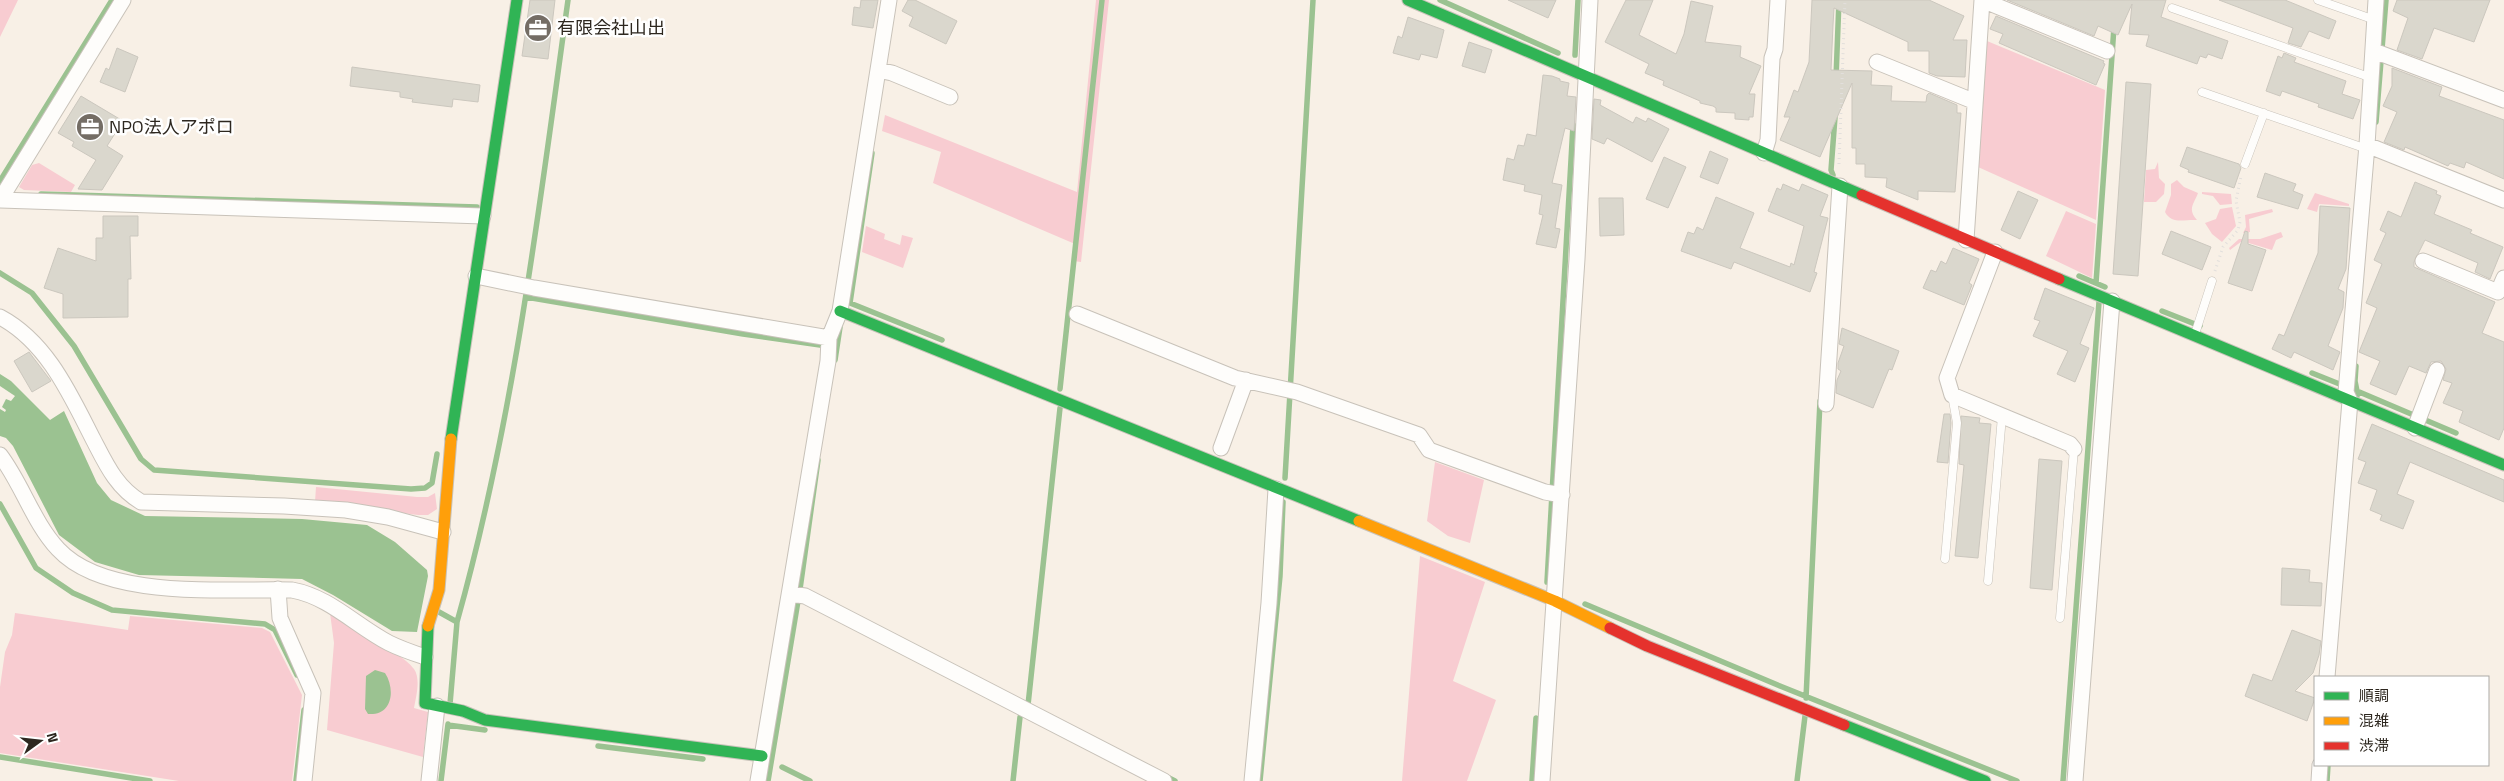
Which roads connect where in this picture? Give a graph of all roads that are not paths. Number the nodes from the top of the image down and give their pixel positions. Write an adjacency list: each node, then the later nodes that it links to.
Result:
1 (123, 0): 26 (street)
2 (517, 0): 28 (street)
3 (889, 0): 14 (street)
4 (1408, 0): 15 (street)
5 (1590, 0): 15 (street)
6 (1778, 0): 22 (street)
7 (2318, 0): 10 (lane)
8 (2376, 0): 10 (street)
9 (2172, 8): 16 (lane)
10 (2375, 20): 12 (street)
11 (2107, 51): 20 (street)
12 (2379, 53): 16 (street); 19 (street)
13 (1877, 62): 20 (street)
14 (884, 72): 18 (street); 36 (street)
15 (1586, 77): 22 (street); 53 (street)
16 (2372, 78): 23 (street)
17 (2202, 92): 21 (lane)
18 (950, 97)
19 (2504, 100)
20 (1973, 102): 29 (street)
21 (2264, 113): 23 (lane); 24 (lane)
22 (1766, 147): 25 (street)
23 (2371, 148): 27 (street); 43 (street)
24 (2245, 164)
25 (1836, 184): 29 (street); 45 (street)
26 (0, 200): 28 (street)
27 (2504, 200)
28 (479, 216): 32 (street)
29 (1966, 232): 30 (street)
30 (1995, 252): 35 (street); 44 (street)
31 (2423, 261): 33 (street)
32 (476, 276): 40 (street); 54 (street)
33 (2504, 278)
34 (2212, 281): 39 (lane)
35 (2104, 298): 39 (street); 72 (street)
36 (840, 311): 40 (street); 52 (street)
37 (1077, 314): 42 (street)
38 (0, 317): 54 (street)
39 (2195, 333): 43 (street)
40 (829, 344): 58 (street)
41 (2437, 370): 47 (street)
42 (1246, 380): 48 (street); 53 (street)
43 (2348, 391): 47 (street); 62 (street)
44 (1952, 395): 46 (street); 55 (lane)
45 (1826, 404)
46 (2002, 416): 49 (street); 56 (lane)
47 (2418, 420): 51 (street)
48 (1221, 448)
49 (2074, 449): 60 (lane)
50 (0, 455): 57 (street)
51 (2504, 466)
52 (1276, 489): 59 (street); 69 (street)
53 (1554, 494): 59 (street)
54 (443, 532): 61 (street)
55 (1945, 559)
56 (1988, 582)
57 (278, 589): 61 (street); 66 (street)
58 (797, 595): 65 (street); 68 (street)
59 (1555, 601): 70 (street); 71 (street)
60 (2060, 618)
61 (425, 658): 63 (street)
62 (2327, 676)
63 (440, 706): 65 (street); 67 (street)
64 (2320, 766): 73 (street)
65 (760, 767)
66 (304, 781)
67 (429, 781)
68 (1164, 781)
69 (1252, 781)
70 (1542, 781)
71 (1985, 781)
72 (2075, 781)
73 (2319, 781)

